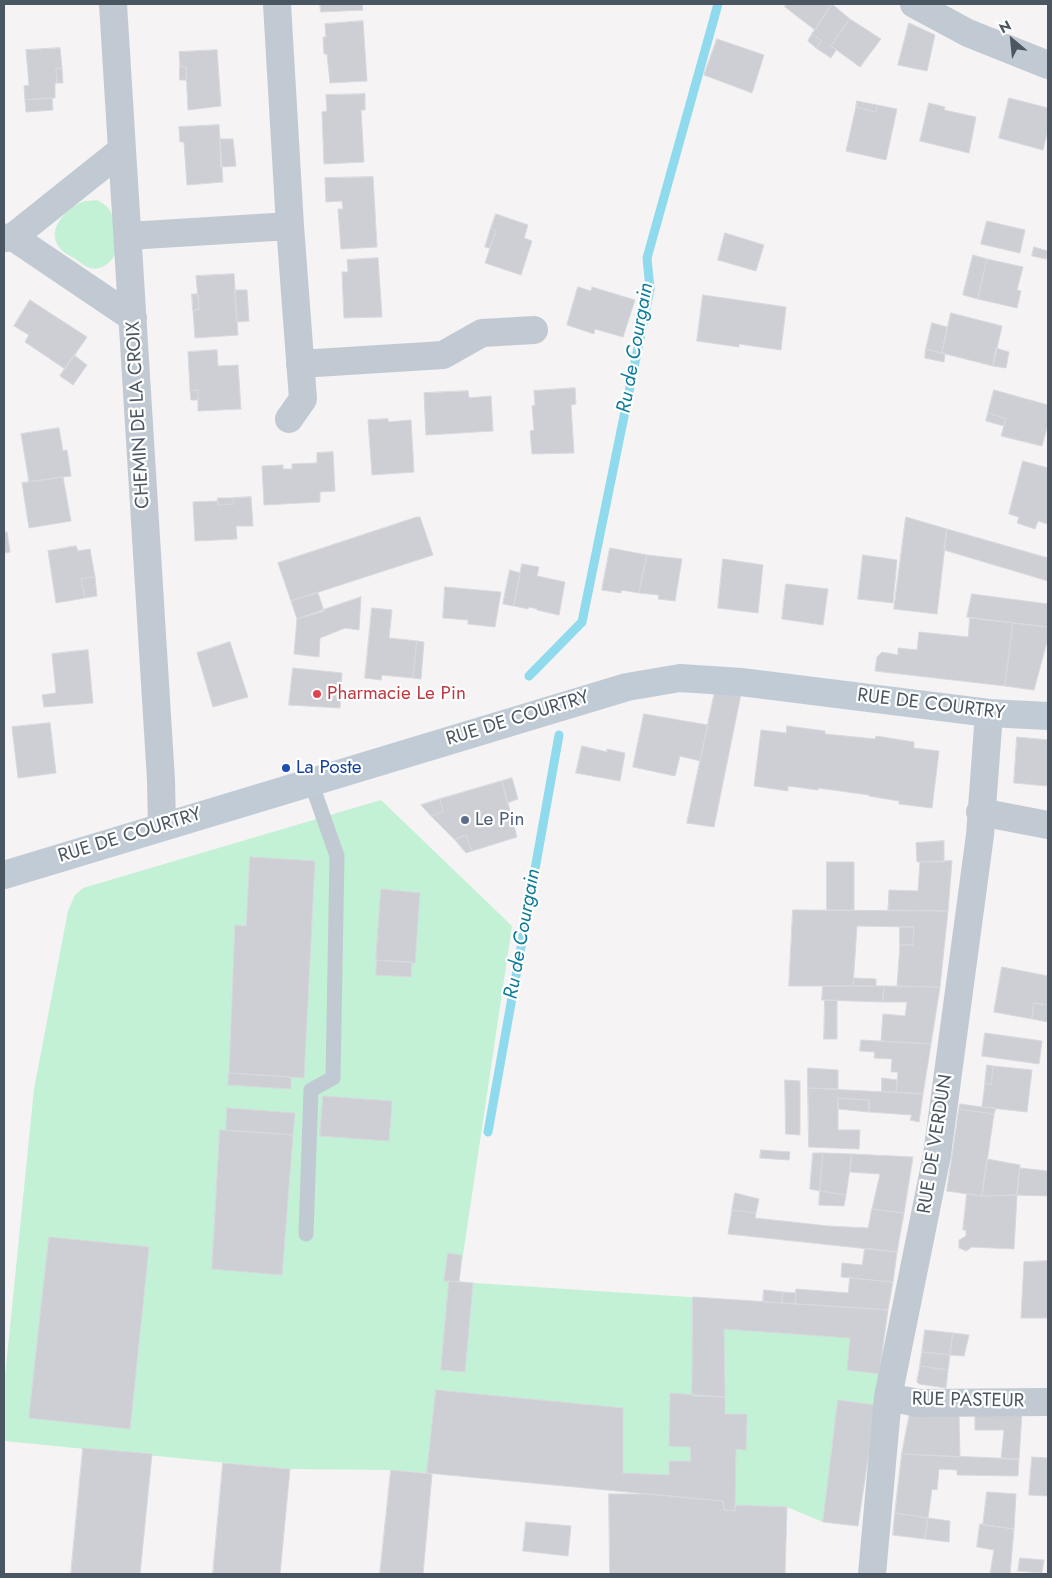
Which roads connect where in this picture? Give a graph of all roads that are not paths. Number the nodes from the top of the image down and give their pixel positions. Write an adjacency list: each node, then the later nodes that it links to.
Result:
1 (113, 4): 5 (street, CHEMIN DE LA CROIX)
2 (277, 4): 6 (street)
3 (914, 4): 4 (street)
4 (1048, 65)
5 (122, 150): 7 (street, CHEMIN DE LA CROIX); 8 (street)
6 (290, 226): 7 (street); 11 (street)
7 (128, 236): 9 (street, CHEMIN DE LA CROIX)
8 (8, 237): 9 (street)
9 (133, 318): 18 (street, CHEMIN DE LA CROIX)
10 (534, 330): 11 (street)
11 (300, 364): 12 (street)
12 (289, 419)
13 (989, 713): 14 (street, RUE DE COURTRY); 15 (street, RUE DE COURTRY); 16 (street, RUE DE VERDUN)
14 (1048, 716)
15 (311, 782): 18 (street, RUE DE COURTRY); 20 (lane)
16 (980, 812): 17 (street); 21 (street, RUE DE VERDUN)
17 (1048, 824)
18 (162, 826): 19 (street, RUE DE COURTRY)
19 (4, 875)
20 (306, 1234)
21 (888, 1397): 22 (street, RUE PASTEUR); 23 (street, RUE DE VERDUN)
22 (1048, 1402)
23 (872, 1574)

